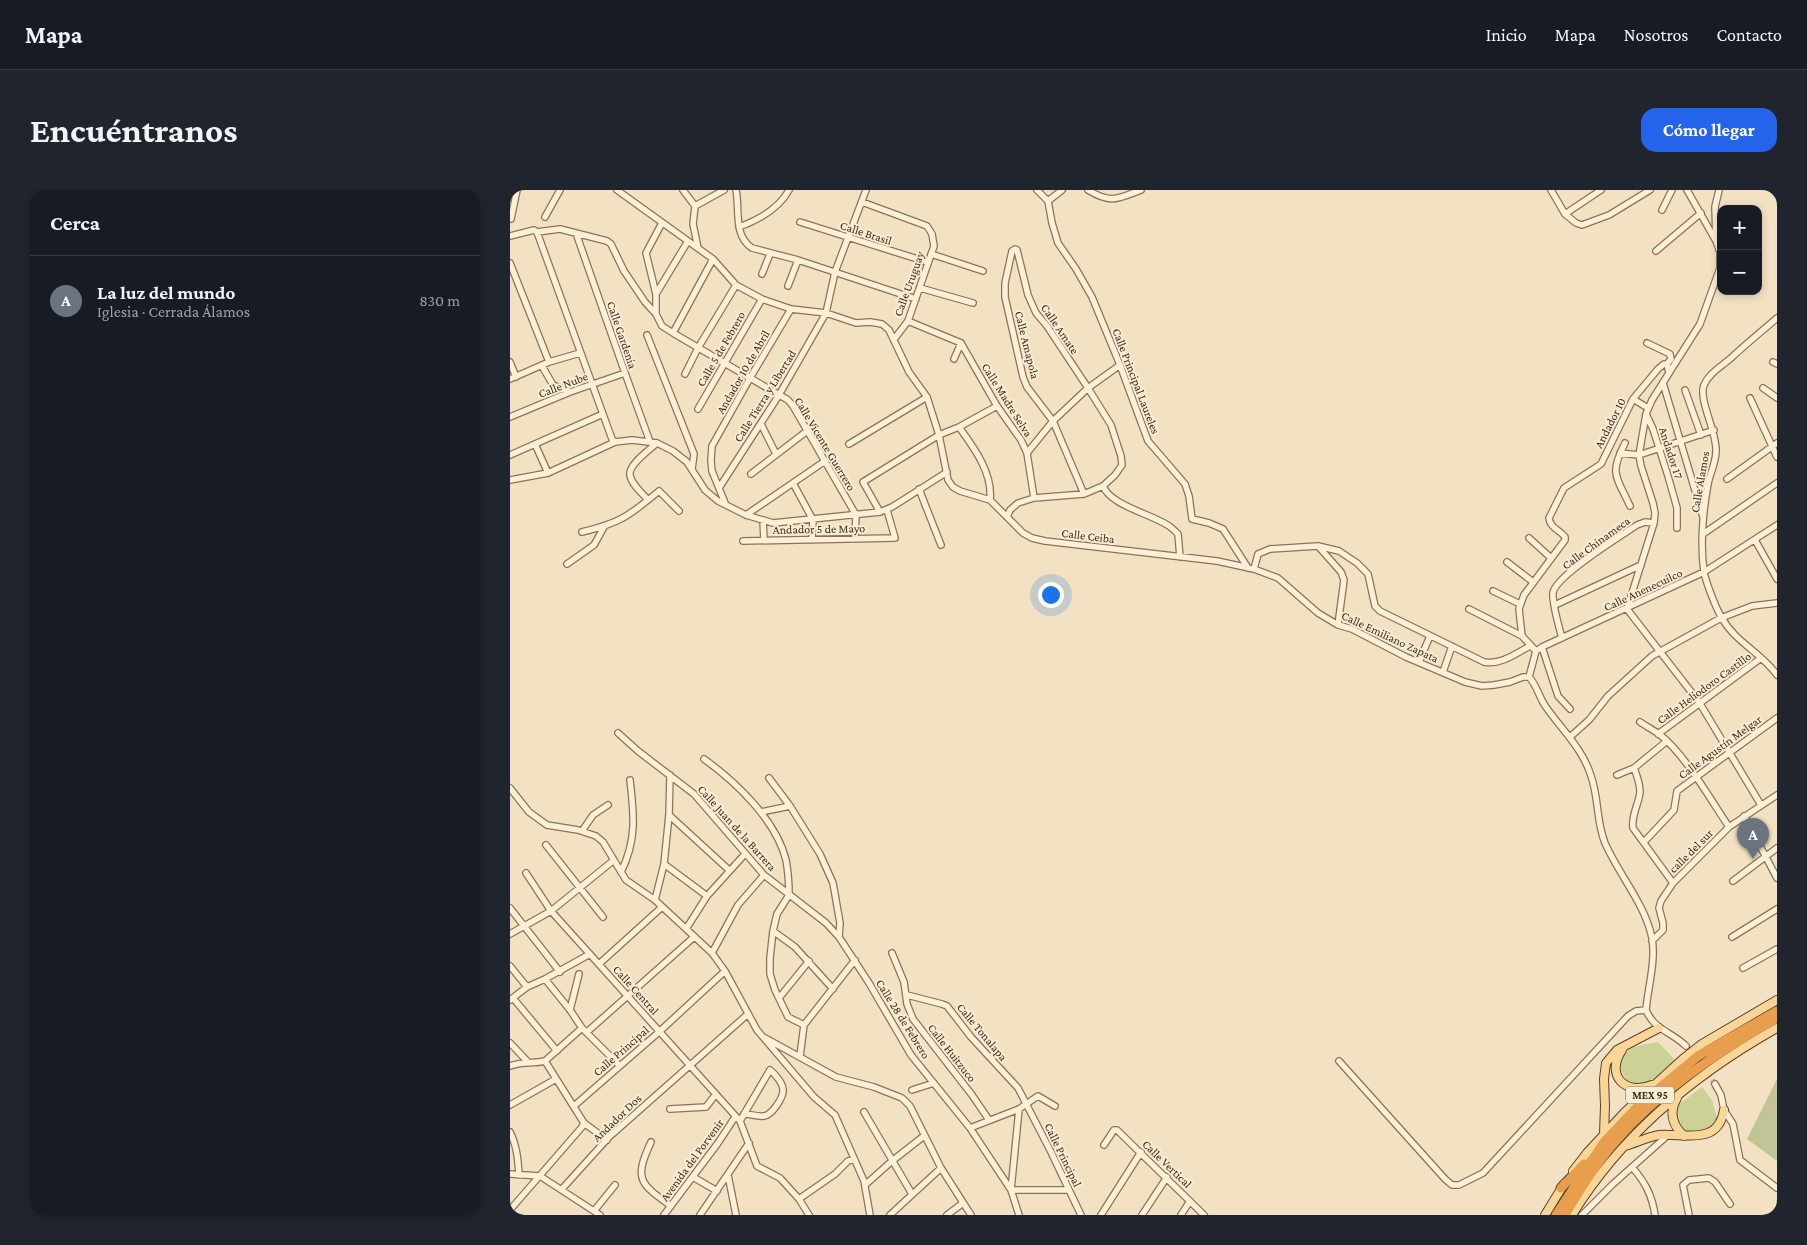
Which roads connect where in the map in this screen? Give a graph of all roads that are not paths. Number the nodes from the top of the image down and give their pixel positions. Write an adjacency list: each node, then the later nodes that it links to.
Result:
1 (518, 190): 28 (street)
2 (560, 190): 27 (street)
3 (617, 190): 30 (street)
4 (682, 190): 23 (street)
5 (724, 190): 23 (street)
6 (736, 190): 31 (street)
7 (866, 190): 22 (street, Calle Tierra y Libertad)
8 (1037, 190): 21 (street)
9 (1062, 190): 21 (street)
10 (1088, 190): 20 (street)
11 (1104, 190): 20 (street)
12 (1141, 190): 20 (street)
13 (1552, 190): 26 (street)
14 (1601, 190): 26 (street)
15 (1650, 190): 26 (street)
16 (1672, 190): 24 (street)
17 (1687, 190): 25 (street)
18 (1719, 190): 37 (street)
19 (789, 191): 31 (street)
20 (1100, 198)
21 (1048, 200): 74 (street, Calle Principal Laureles)
22 (862, 202): 35 (street, Calle Tierra y Libertad); 42 (street, Calle Uruguay)
23 (695, 206): 38 (street)
24 (1662, 210)
25 (1701, 213): 37 (street); 40 (street)
26 (1565, 214)
27 (545, 217)
28 (511, 219)
29 (800, 222): 35 (street, Calle Brasil)
30 (662, 223): 36 (street); 53 (street)
31 (739, 227): 41 (street)
32 (537, 232): 33 (street, Calle Vicente Guerrero); 34 (street, Calle Vicente Guerrero); 68 (street)
33 (576, 233): 59 (street, Calle Vicente Guerrero); 76 (street, Calle Gardenia)
34 (510, 236)
35 (849, 238): 45 (street, Calle Brasil); 48 (street, Calle Tierra y Libertad)
36 (688, 241): 38 (street); 53 (street)
37 (1716, 241): 78 (street)
38 (698, 248): 43 (street)
39 (1016, 249): 83 (street, Calle Amate); 97 (street, Calle Amapola)
40 (1656, 251)
41 (770, 254): 44 (street); 49 (street)
42 (931, 254): 45 (street, Calle Uruguay); 47 (street)
43 (713, 259): 50 (street); 62 (street)
44 (798, 260): 48 (street); 51 (street)
45 (927, 262): 52 (street, Calle Uruguay)
46 (510, 263): 71 (street)
47 (983, 271)
48 (835, 272): 55 (street); 58 (street, Calle Tierra y Libertad)
49 (762, 274)
50 (736, 285): 54 (street); 67 (street)
51 (788, 286)
52 (920, 288): 55 (street, Calle Uruguay); 56 (street)
53 (656, 294): 59 (street)
54 (762, 299): 57 (street); 72 (street, Calle 5 de Febrero)
55 (916, 299): 61 (street, Calle Uruguay)
56 (973, 303)
57 (791, 308): 58 (street); 80 (street, Andador 10 de Abril)
58 (826, 313): 64 (street); 87 (street, Calle Tierra y Libertad)
59 (656, 314): 62 (street, Calle Vicente Guerrero)
60 (1777, 318): 100 (street, Calle Álamos)
61 (908, 321): 64 (street, Calle Uruguay); 65 (street)
62 (673, 333): 67 (street, Calle Vicente Guerrero)
63 (647, 336): 119 (street)
64 (894, 338): 88 (street)
65 (961, 343): 69 (street); 92 (street, Calle Madre Selva)
66 (1647, 343): 73 (street)
67 (698, 348): 72 (street, Calle Vicente Guerrero); 77 (street)
68 (580, 353): 71 (street); 82 (street)
69 (954, 359)
70 (510, 362): 79 (street)
71 (550, 362): 75 (street)
72 (725, 364): 80 (street, Calle Vicente Guerrero); 93 (street, Calle 5 de Febrero)
73 (1667, 364): 78 (street); 91 (street, Andador 10)
74 (1120, 365): 83 (street); 166 (street, Calle Principal Laureles)
75 (542, 366): 79 (street); 86 (street)
76 (625, 373): 82 (street, Calle Nube); 106 (street, Calle Gardenia)
77 (685, 374)
78 (1669, 374): 81 (street)
79 (513, 378)
80 (750, 378): 87 (street, Calle Vicente Guerrero); 128 (street, Andador 10 de Abril)
81 (1663, 382): 94 (street); 104 (street)
82 (592, 385): 86 (street, Calle Nube); 95 (street)
83 (1088, 388): 97 (street); 127 (street, Calle Amate)
84 (1763, 388): 90 (street)
85 (1685, 390): 103 (street)
86 (570, 392): 96 (street, Calle Nube)
87 (779, 395): 98 (street, Calle Tierra y Libertad); 101 (street, Calle Vicente Guerrero)
88 (927, 397): 102 (street); 109 (street)
89 (1750, 398): 110 (street)
90 (1777, 398)
91 (1633, 399): 94 (street); 160 (street, Andador 10)
92 (997, 406): 99 (street); 112 (street, Calle Madre Selva)
93 (698, 409)
94 (1647, 411): 111 (street, Andador 17); 116 (street)
95 (603, 414): 105 (street); 108 (street)
96 (510, 417)
97 (1053, 421): 112 (street); 130 (street, Calle Amapola)
98 (761, 424): 114 (street); 128 (street, Calle Tierra y Libertad)
99 (959, 428): 102 (street); 133 (street)
100 (1714, 430): 103 (street); 142 (street, Calle Álamos)
101 (807, 431): 114 (street); 118 (street, Calle Vicente Guerrero)
102 (939, 434): 120 (street); 138 (street)
103 (1701, 435): 104 (street)
104 (1681, 441): 111 (street); 142 (street)
105 (615, 442): 106 (street); 121 (street)
106 (654, 442): 119 (street); 132 (street)
107 (1625, 443): 113 (street)
108 (535, 444): 115 (street); 121 (street)
109 (849, 444)
110 (1775, 445): 117 (street); 123 (street)
111 (1659, 448): 116 (street); 148 (street, Andador 17)
112 (1027, 453): 131 (street, Calle Madre Selva)
113 (1620, 453): 116 (street); 135 (street)
114 (776, 454): 122 (street)
115 (510, 455)
116 (1640, 455): 145 (street)
117 (1777, 457)
118 (825, 461): 125 (street); 140 (street, Calle Vicente Guerrero)
119 (692, 469): 134 (street)
120 (947, 472): 129 (street); 133 (street, Calle Ceiba)
121 (548, 473): 124 (street)
122 (751, 474)
123 (1728, 479)
124 (510, 480)
125 (793, 483): 139 (street); 144 (street)
126 (1777, 483): 150 (street)
127 (1103, 486): 130 (street); 159 (street)
128 (719, 488): 134 (street)
129 (919, 489): 136 (street); 157 (street)
130 (1084, 494): 131 (street)
131 (1034, 498): 141 (street)
132 (648, 500): 137 (street); 147 (street)
133 (990, 500): 141 (street, Calle Ceiba)
134 (725, 503): 139 (street)
135 (1630, 506)
136 (887, 510): 138 (street); 151 (street, Andador 5 de Mayo)
137 (679, 511)
138 (880, 512): 140 (street)
139 (746, 515): 143 (street)
140 (856, 515): 144 (street); 151 (street)
141 (1007, 517): 159 (street, Calle Ceiba)
142 (1704, 519): 150 (street, Calle Álamos)
143 (763, 520): 144 (street); 154 (street)
144 (813, 520): 153 (street)
145 (1654, 523): 164 (street); 173 (street, Calle Chinameca)
146 (1777, 525): 155 (street, Calle Anenecuilco)
147 (604, 527): 149 (street); 163 (street)
148 (1676, 528)
149 (582, 532)
150 (1703, 534): 167 (street, Calle Álamos)
151 (855, 538): 153 (street, Andador 5 de Mayo)
152 (1529, 538): 160 (street)
153 (812, 539): 154 (street, Andador 5 de Mayo)
154 (764, 540): 156 (street, Andador 5 de Mayo)
155 (1755, 540): 165 (street); 167 (street, Calle Anenecuilco)
156 (743, 541)
157 (941, 545)
158 (1318, 546): 166 (street); 177 (street); 178 (street)
159 (1180, 557): 166 (street, Calle Ceiba)
160 (1551, 558): 169 (street)
161 (1777, 560): 165 (street)
162 (1507, 562): 169 (street)
163 (567, 564)
164 (1641, 565): 173 (street); 175 (street)
165 (1769, 565): 168 (street)
166 (1251, 569): 177 (street, Calle Emiliano Zapata)
167 (1704, 572): 175 (street, Calle Anenecuilco); 176 (street, Calle Álamos)
168 (1777, 579)
169 (1533, 582): 172 (street)
170 (1493, 591): 172 (street)
171 (1777, 603): 176 (street)
172 (1520, 604): 179 (street)
173 (1555, 605): 180 (street)
174 (1469, 609): 179 (street)
175 (1627, 609): 180 (street, Calle Anenecuilco); 185 (street)
176 (1722, 618): 185 (street); 186 (street, Calle Álamos)
177 (1338, 625): 187 (street, Calle Emiliano Zapata)
178 (1430, 636): 181 (street); 187 (street)
179 (1522, 636): 182 (street)
180 (1562, 638): 183 (street, Calle Anenecuilco)
181 (1452, 646): 182 (street); 188 (street)
182 (1530, 646): 184 (street)
183 (1542, 647): 184 (street, Calle Anenecuilco); 192 (street)
184 (1536, 652): 190 (street)
185 (1660, 652): 191 (street); 197 (street)
186 (1761, 658): 189 (street, Calle Álamos); 191 (street, Calle Heliodoro Castillo)
187 (1419, 662): 188 (street, Calle Emiliano Zapata)
188 (1442, 672): 190 (street, Calle Emiliano Zapata)
189 (1776, 673)
190 (1530, 677): 197 (street)
191 (1699, 702): 196 (street, Calle Heliodoro Castillo); 199 (street)
192 (1570, 709)
193 (1777, 718): 199 (street, Calle Agustín Melgar)
194 (1640, 722): 196 (street)
195 (618, 734): 202 (street, Calle Juan de la Barrera)
196 (1658, 734): 198 (street)
197 (1570, 737): 247 (street)
198 (1667, 741): 201 (street); 204 (street)
199 (1729, 752): 204 (street, Calle Agustín Melgar); 210 (street)
200 (704, 758): 212 (street)
201 (1634, 768): 203 (street); 217 (street)
202 (670, 775): 213 (street); 220 (street, Calle Juan de la Barrera)
203 (1617, 775)
204 (1696, 777): 215 (street); 217 (street, Calle Agustín Melgar)
205 (769, 778): 211 (street)
206 (630, 780): 225 (street)
207 (510, 788): 216 (street)
208 (1777, 795): 210 (street, calle del sur)
209 (608, 805): 216 (street)
210 (1761, 805): 214 (street, calle del sur)
211 (790, 806): 212 (street); 245 (street)
212 (761, 812): 232 (street)
213 (669, 815): 223 (street); 224 (street)
214 (1744, 816): 215 (street, calle del sur); 221 (street)
215 (1729, 827): 230 (street, calle del sur)
216 (582, 831): 222 (street)
217 (1644, 842): 230 (street)
218 (546, 845): 231 (street)
219 (1777, 848): 221 (street)
220 (745, 854): 224 (street); 227 (street, Calle Juan de la Barrera)
221 (1766, 856): 228 (street); 229 (street)
222 (614, 860): 225 (street); 231 (street)
223 (664, 864): 233 (street); 234 (street)
224 (729, 870): 233 (street)
225 (621, 872): 234 (street)
226 (526, 873): 238 (street, Calle Central)
227 (764, 875): 232 (street, Calle Juan de la Barrera); 249 (street)
228 (1777, 878)
229 (1733, 881)
230 (1673, 883): 247 (street, calle del sur)
231 (579, 888): 238 (street); 239 (street)
232 (790, 895): 242 (street); 245 (street, Calle 28 de Febrero)
233 (707, 896): 241 (street)
234 (655, 900): 235 (street)
235 (662, 907): 241 (street); 254 (street)
236 (510, 908): 240 (street)
237 (1777, 909): 246 (street)
238 (551, 911): 240 (street); 250 (street, Calle Central)
239 (603, 916)
240 (525, 926): 243 (street); 258 (street)
241 (686, 929): 244 (street)
242 (773, 931): 253 (street); 265 (street)
243 (510, 934)
244 (694, 937): 249 (street); 264 (street)
245 (839, 937): 252 (street, Calle 28 de Febrero)
246 (1732, 937)
247 (1652, 941): 269 (street)
248 (1777, 949): 256 (street)
249 (712, 953): 257 (street)
250 (590, 954): 254 (street, Calle Central); 258 (street)
251 (892, 954): 263 (street, Calle Huitzuco)
252 (855, 960): 262 (street); 291 (street, Calle 28 de Febrero)
253 (809, 961): 262 (street); 265 (street)
254 (599, 964): 264 (street, Calle Central)
255 (510, 966): 261 (street)
256 (1744, 968)
257 (725, 971): 271 (street); 277 (street, Calle Principal)
258 (560, 972): 260 (street)
259 (578, 974): 268 (street)
260 (546, 980): 261 (street); 268 (street)
261 (527, 987): 266 (street)
262 (833, 989): 273 (street)
263 (907, 995): 297 (street, Calle Tonalapa); 307 (street, Calle Huitzuco)
264 (628, 996): 276 (street); 277 (street, Calle Central)
265 (779, 998): 273 (street)
266 (512, 999): 282 (street)
267 (1777, 1000): 292 (main road)
268 (570, 1010): 276 (street)
269 (1646, 1010): 274 (street); 284 (street)
270 (1777, 1011): 314 (highway, MEX 95)
271 (748, 1014): 278 (street); 287 (street, Andador Dos)
272 (1777, 1018): 363 (highway, MEX 95)
273 (804, 1025): 283 (street)
274 (1659, 1028): 280 (main road); 281 (street)
275 (1777, 1028): 296 (main road)
276 (585, 1030): 282 (street); 289 (street)
277 (659, 1032): 287 (street, Calle Central); 289 (street, Calle Principal)
278 (761, 1036): 283 (street); 321 (street)
279 (510, 1043): 286 (street)
280 (1625, 1044): 292 (main road); 314 (main road)
281 (1686, 1046)
282 (557, 1051): 285 (street)
283 (800, 1056): 311 (street)
284 (1338, 1060)
285 (545, 1061): 286 (street); 290 (street)
286 (527, 1062): 288 (street)
287 (689, 1065): 295 (street, Calle Central); 315 (street, Andador Dos)
288 (510, 1066)
289 (620, 1066): 299 (street, Calle Principal)
290 (556, 1079): 298 (street); 299 (street)
291 (934, 1082): 294 (street); 309 (street, Calle 28 de Febrero)
292 (1656, 1084): 314 (main road)
293 (1715, 1084): 303 (street)
294 (912, 1090)
295 (716, 1094): 301 (street); 306 (street, Calle Central)
296 (1679, 1094): 313 (main road); 319 (main road)
297 (1026, 1104): 300 (street); 302 (street); 337 (street, Calle Principal)
298 (510, 1105)
299 (574, 1106): 308 (street)
300 (1055, 1106)
301 (670, 1109)
302 (1019, 1109): 307 (street); 336 (street)
303 (1724, 1110): 313 (main road); 334 (street)
304 (864, 1112): 322 (street)
305 (744, 1114): 305 (street, Avenida del Porvenir); 306 (street, Avenida del Porvenir)
306 (737, 1119): 317 (street, Calle Central); 329 (street, Avenida del Porvenir)
307 (989, 1120): 309 (street)
308 (584, 1123): 315 (street); 328 (street)
309 (970, 1128): 336 (street, Calle 28 de Febrero)
310 (510, 1132): 326 (street)
311 (924, 1136): 322 (street); 324 (street)
312 (1668, 1136): 313 (main road); 319 (main road); 323 (street)
313 (1684, 1136)
314 (1604, 1138): 333 (highway); 362 (highway, MEX 95)
315 (607, 1140): 335 (street, Andador Dos)
316 (651, 1142): 344 (street)
317 (749, 1143): 327 (street); 340 (street, Calle Central)
318 (1104, 1145): 320 (street, Calle Vertical)
319 (1622, 1146): 364 (main road)
320 (1140, 1152): 330 (street, Calle Vertical); 357 (street)
321 (854, 1159): 332 (street); 340 (street)
322 (892, 1160): 332 (street); 339 (street)
323 (1632, 1167): 365 (street); 366 (street)
324 (941, 1168): 339 (street); 342 (street)
325 (510, 1174): 326 (street)
326 (519, 1175): 328 (street)
327 (728, 1175): 338 (street); 349 (street)
328 (540, 1176): 335 (street); 345 (street)
329 (693, 1177): 338 (street); 344 (street, Avenida del Porvenir)
330 (1167, 1178): 341 (street, Calle Vertical); 358 (street)
331 (615, 1185): 346 (street)
332 (865, 1186): 351 (street)
333 (1561, 1188): 361 (main road)
334 (1777, 1188)
335 (562, 1189): 346 (street)
336 (1011, 1190): 337 (street); 355 (street, Calle 28 de Febrero)
337 (1069, 1190): 356 (street, Calle Principal)
338 (717, 1191): 348 (street)
339 (912, 1194): 352 (street)
340 (799, 1199): 350 (street, Calle Central)
341 (1190, 1201): 359 (street); 360 (street, Calle Vertical)
342 (964, 1202): 353 (street); 354 (street)
343 (1730, 1204): 367 (street)
344 (671, 1206): 347 (street, Avenida del Porvenir)
345 (512, 1208)
346 (597, 1213)
347 (664, 1215)
348 (700, 1215)
349 (736, 1215)
350 (809, 1215)
351 (870, 1215)
352 (890, 1215)
353 (947, 1215)
354 (971, 1215)
355 (1019, 1215)
356 (1081, 1215)
357 (1101, 1215)
358 (1142, 1215)
359 (1181, 1215)
360 (1204, 1215)
361 (1545, 1215)
362 (1556, 1215)
363 (1565, 1215)
364 (1572, 1215)
365 (1583, 1215)
366 (1655, 1215)
367 (1689, 1215)

